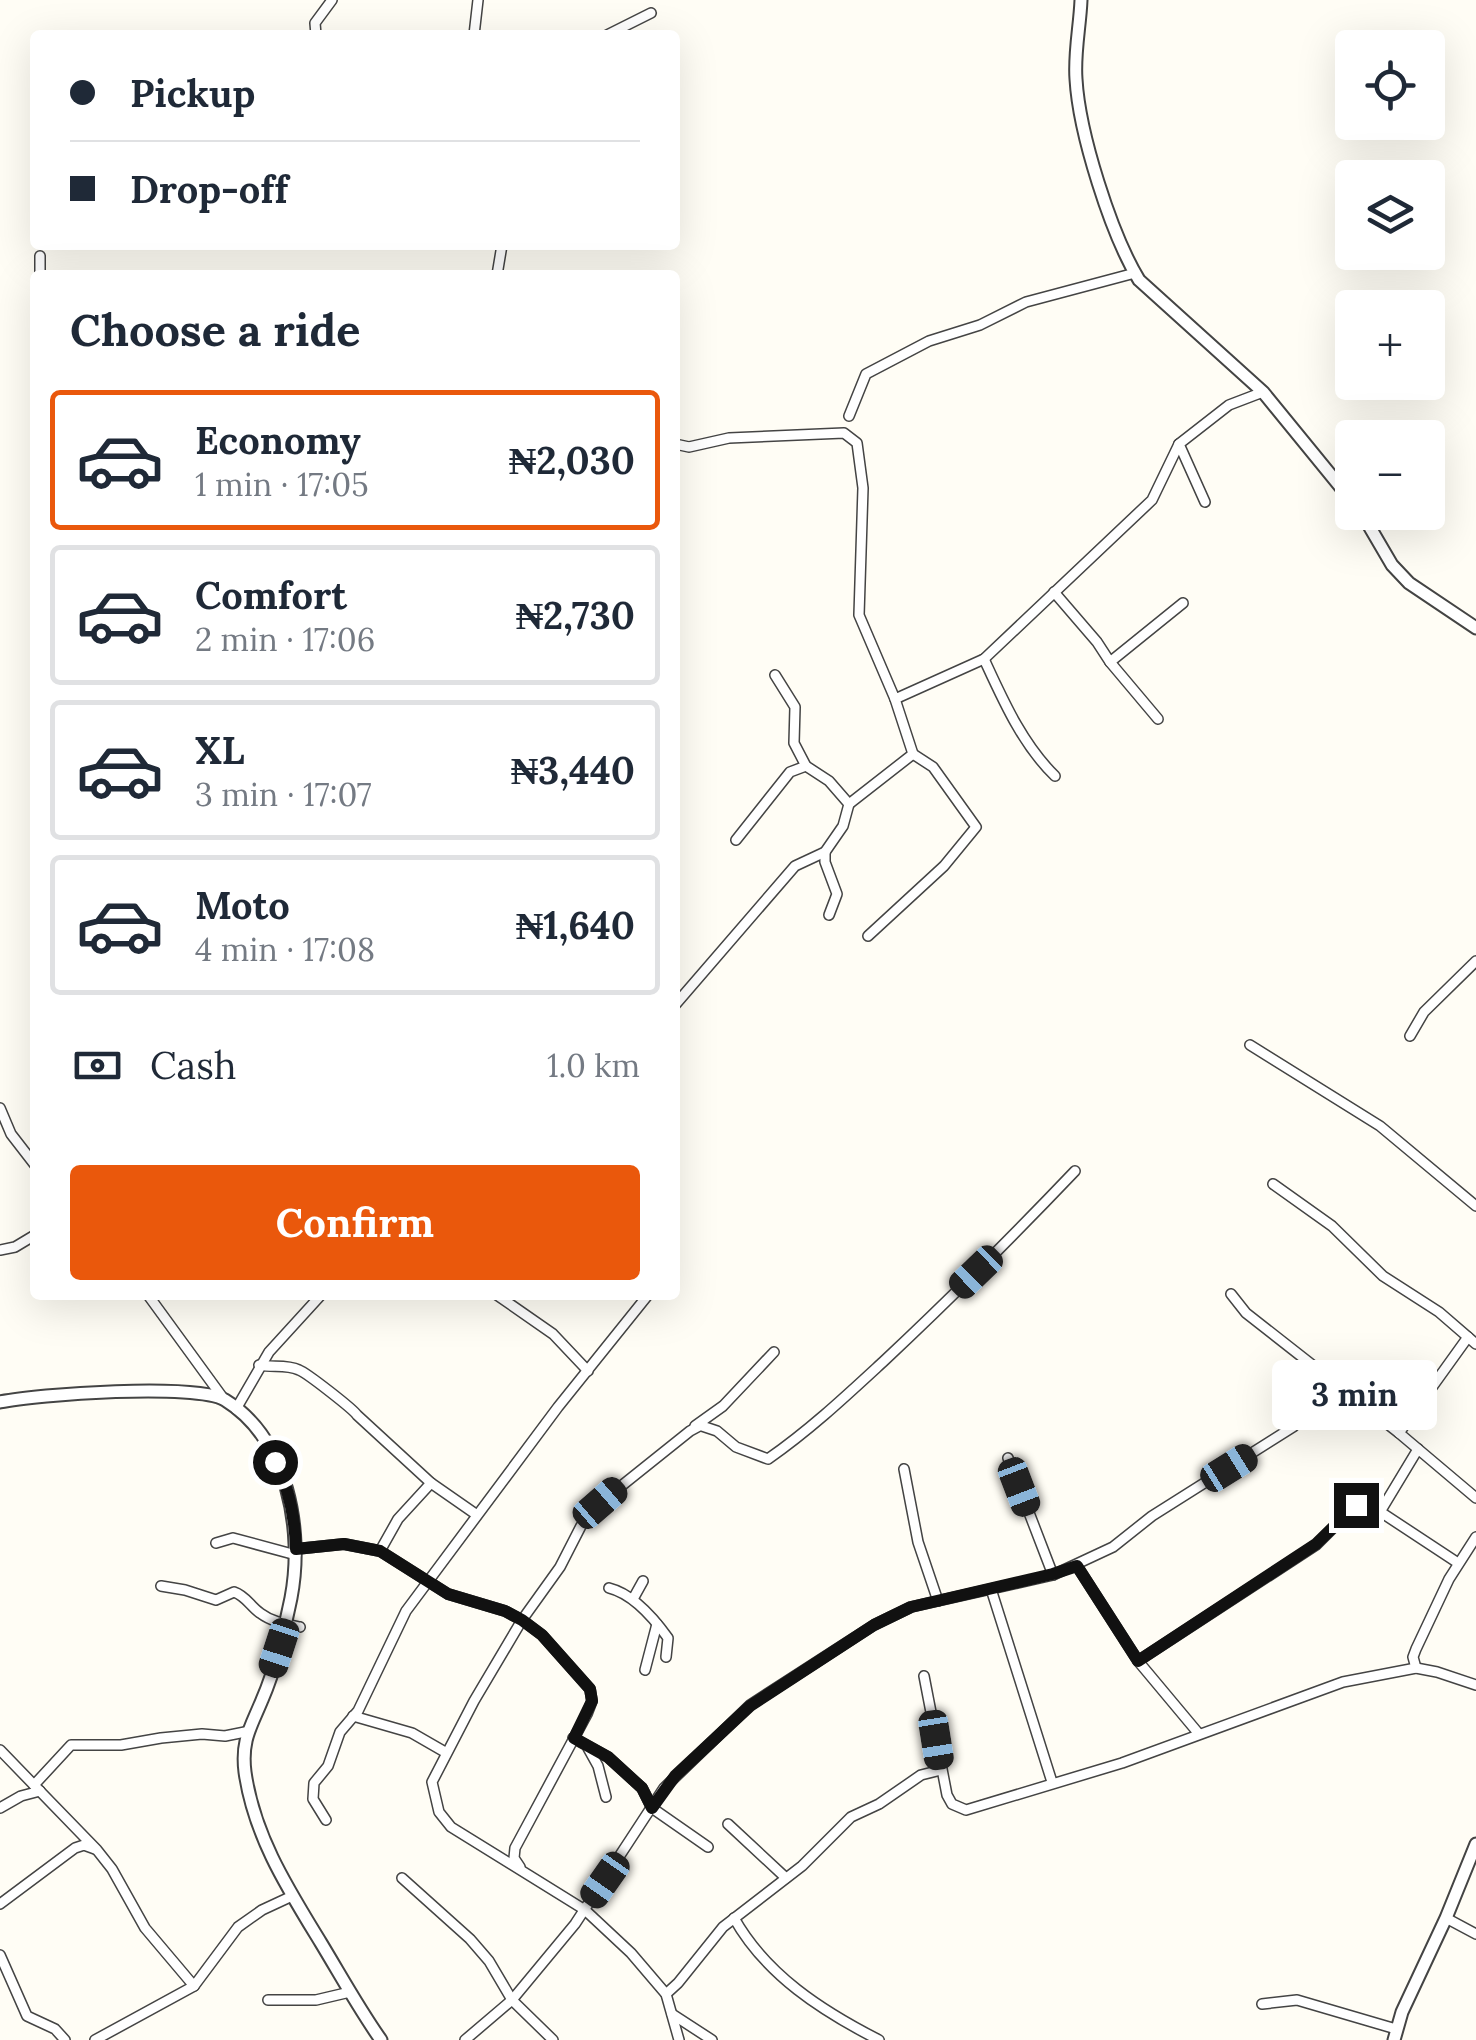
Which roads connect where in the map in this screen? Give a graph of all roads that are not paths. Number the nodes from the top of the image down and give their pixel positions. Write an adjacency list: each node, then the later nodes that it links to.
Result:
1 (332, 0): 5 (street)
2 (478, 0): 6 (street)
3 (1080, 0): 10 (street)
4 (652, 14): 7 (street)
5 (316, 30)
6 (475, 30)
7 (618, 30)
8 (40, 256): 9 (street)
9 (40, 270)
10 (1135, 273): 11 (street); 12 (street)
11 (1263, 392): 13 (street); 15 (street)
12 (849, 416)
13 (1179, 444): 16 (street); 18 (street)
14 (680, 445): 24 (street)
15 (1335, 480)
16 (1205, 502)
17 (1372, 530): 20 (street)
18 (1054, 592): 21 (street); 22 (street)
19 (1183, 604): 22 (street)
20 (1476, 628)
21 (984, 659): 24 (street); 28 (street)
22 (1110, 662): 25 (street)
23 (775, 675): 27 (street)
24 (894, 699): 26 (street)
25 (1158, 719)
26 (913, 754): 29 (street); 33 (street)
27 (806, 766): 29 (street); 30 (street)
28 (1055, 776)
29 (849, 804): 31 (street)
30 (736, 840)
31 (825, 852): 32 (street); 35 (street)
32 (828, 915)
33 (868, 936)
34 (1476, 962): 36 (street)
35 (680, 999)
36 (1410, 1036)
37 (1250, 1045): 42 (street)
38 (0, 1108): 39 (street)
39 (30, 1159)
40 (1075, 1171): 58 (street)
41 (1274, 1184): 50 (street)
42 (1476, 1206)
43 (30, 1238): 44 (street)
44 (0, 1250)
45 (1231, 1294): 54 (street)
46 (152, 1300): 55 (street)
47 (316, 1300): 52 (street)
48 (504, 1300): 53 (street)
49 (644, 1300): 53 (street)
50 (1472, 1341): 59 (street)
51 (774, 1352): 58 (street)
52 (259, 1365): 57 (street); 63 (street)
53 (588, 1370): 66 (street)
54 (1338, 1386): 59 (street); 72 (street)
55 (223, 1398): 56 (street); 57 (street)
56 (0, 1402)
57 (236, 1409): 70 (street)
58 (690, 1431): 81 (street)
59 (1400, 1433): 60 (street)
60 (1418, 1448): 64 (street); 65 (street)
61 (1008, 1458): 73 (street)
62 (904, 1470): 80 (street)
63 (431, 1483): 66 (street); 69 (street)
64 (1476, 1498)
65 (1380, 1512): 71 (street); 86 (street)
66 (477, 1515): 75 (street)
67 (1476, 1537): 71 (street)
68 (216, 1544): 70 (street)
69 (380, 1551): 70 (street); 75 (street)
70 (296, 1552): 82 (street)
71 (1458, 1563): 87 (street)
72 (1077, 1566): 73 (street); 86 (street)
73 (1053, 1574): 78 (street)
74 (643, 1580): 79 (street)
75 (429, 1583): 81 (street); 91 (street)
76 (161, 1586): 82 (street)
77 (609, 1588): 79 (street)
78 (991, 1588): 80 (street); 99 (street)
79 (633, 1600): 83 (street)
80 (938, 1601): 103 (street)
81 (522, 1620): 94 (street); 109 (street)
82 (284, 1624): 84 (street); 92 (street)
83 (657, 1624): 85 (street); 88 (street)
84 (300, 1627)
85 (666, 1657)
86 (1138, 1661): 93 (street)
87 (1416, 1668): 90 (street); 93 (street)
88 (644, 1670)
89 (924, 1676): 98 (street)
90 (1476, 1686)
91 (353, 1716): 97 (street); 104 (street)
92 (245, 1732): 100 (street); 112 (street)
93 (1199, 1734): 99 (street)
94 (574, 1738): 95 (street); 109 (street)
95 (587, 1747): 101 (street); 103 (street)
96 (0, 1750): 100 (street)
97 (445, 1752)
98 (941, 1770): 99 (street); 111 (street)
99 (1052, 1782)
100 (37, 1788): 102 (street); 108 (street)
101 (606, 1797)
102 (0, 1808)
103 (652, 1808): 107 (street); 114 (street)
104 (326, 1820)
105 (728, 1824): 111 (street)
106 (1476, 1844): 116 (street)
107 (708, 1847)
108 (97, 1850): 113 (street); 119 (street)
109 (521, 1869): 114 (street)
110 (402, 1878): 123 (street)
111 (786, 1878): 115 (street)
112 (290, 1897): 119 (street); 120 (street)
113 (0, 1904)
114 (584, 1910): 121 (street); 123 (street)
115 (734, 1918): 121 (street); 134 (street)
116 (1446, 1918): 117 (street); 126 (street)
117 (1476, 1934)
118 (0, 1955): 127 (street)
119 (194, 1986): 128 (street)
120 (350, 1992): 122 (street); 129 (street)
121 (666, 1994): 125 (street)
122 (268, 2000)
123 (512, 2000): 130 (street); 131 (street)
124 (1262, 2004): 126 (street)
125 (672, 2014): 132 (street); 133 (street)
126 (1395, 2035)
127 (65, 2040)
128 (95, 2040)
129 (381, 2040)
130 (464, 2040)
131 (553, 2040)
132 (679, 2040)
133 (712, 2040)
134 (879, 2040)

